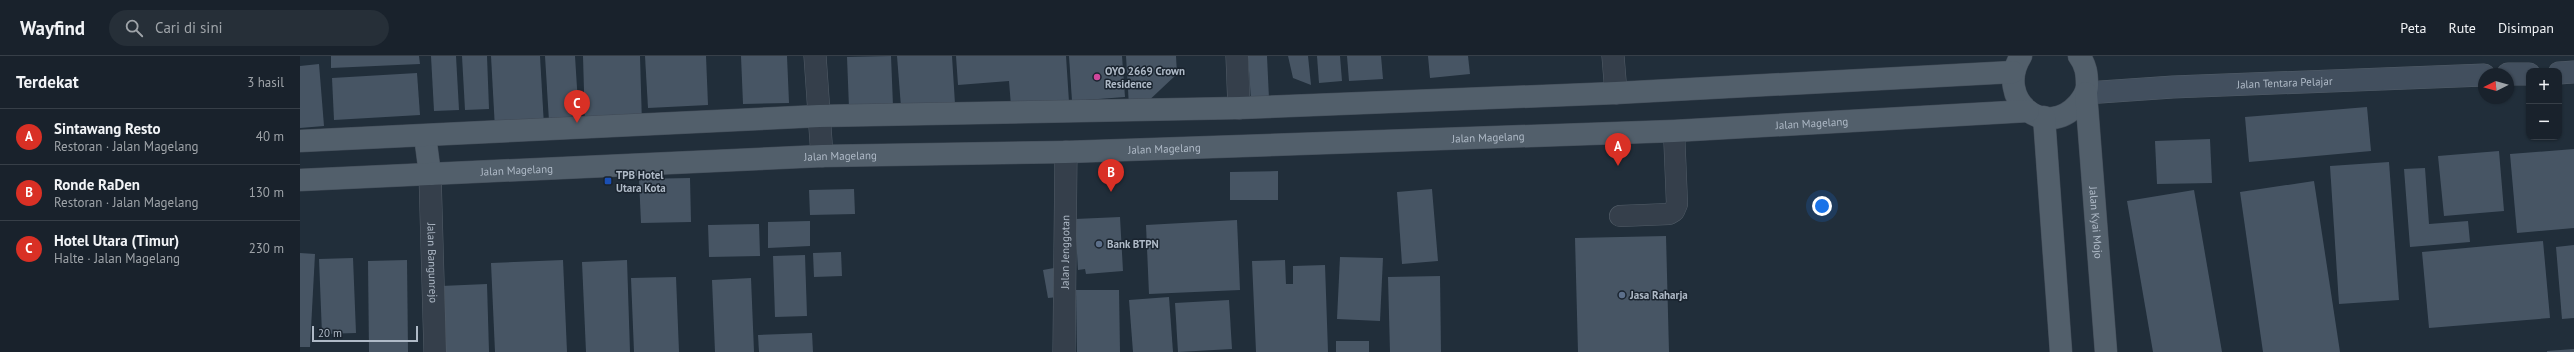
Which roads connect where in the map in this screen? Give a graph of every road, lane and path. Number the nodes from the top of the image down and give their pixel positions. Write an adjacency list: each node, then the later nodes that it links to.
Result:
1 (815, 56): 15 (street)
2 (1237, 56): 13 (street)
3 (1613, 56): 11 (street)
4 (2079, 56): 12 (main road, Jalan Kyai Mojo)
5 (2015, 61): 11 (main road); 14 (main road)
6 (2574, 72): 7 (main road)
7 (2562, 73)
8 (2514, 74): 9 (main road)
9 (2526, 74)
10 (2478, 75): 12 (main road, Jalan Tentara Pelajar)
11 (1616, 93): 13 (main road)
12 (2086, 93): 14 (main road, Jalan Magelang); 27 (main road, Jalan Kyai Mojo)
13 (1239, 108): 15 (main road)
14 (2036, 114): 16 (main road, Jalan Magelang); 26 (main road)
15 (819, 116): 17 (main road); 20 (street)
16 (1674, 131): 19 (main road, Jalan Magelang); 23 (lane)
17 (425, 136): 18 (main road); 21 (main road)
18 (300, 141)
19 (1066, 152): 20 (main road, Jalan Magelang); 25 (street, Jalan Jenggotan)
20 (822, 156): 21 (main road, Jalan Magelang)
21 (430, 174): 22 (main road, Jalan Magelang); 24 (street, Jalan Bangunrejo)
22 (300, 180)
23 (1620, 216)
24 (435, 352)
25 (1064, 352)
26 (2061, 352)
27 (2106, 352)

